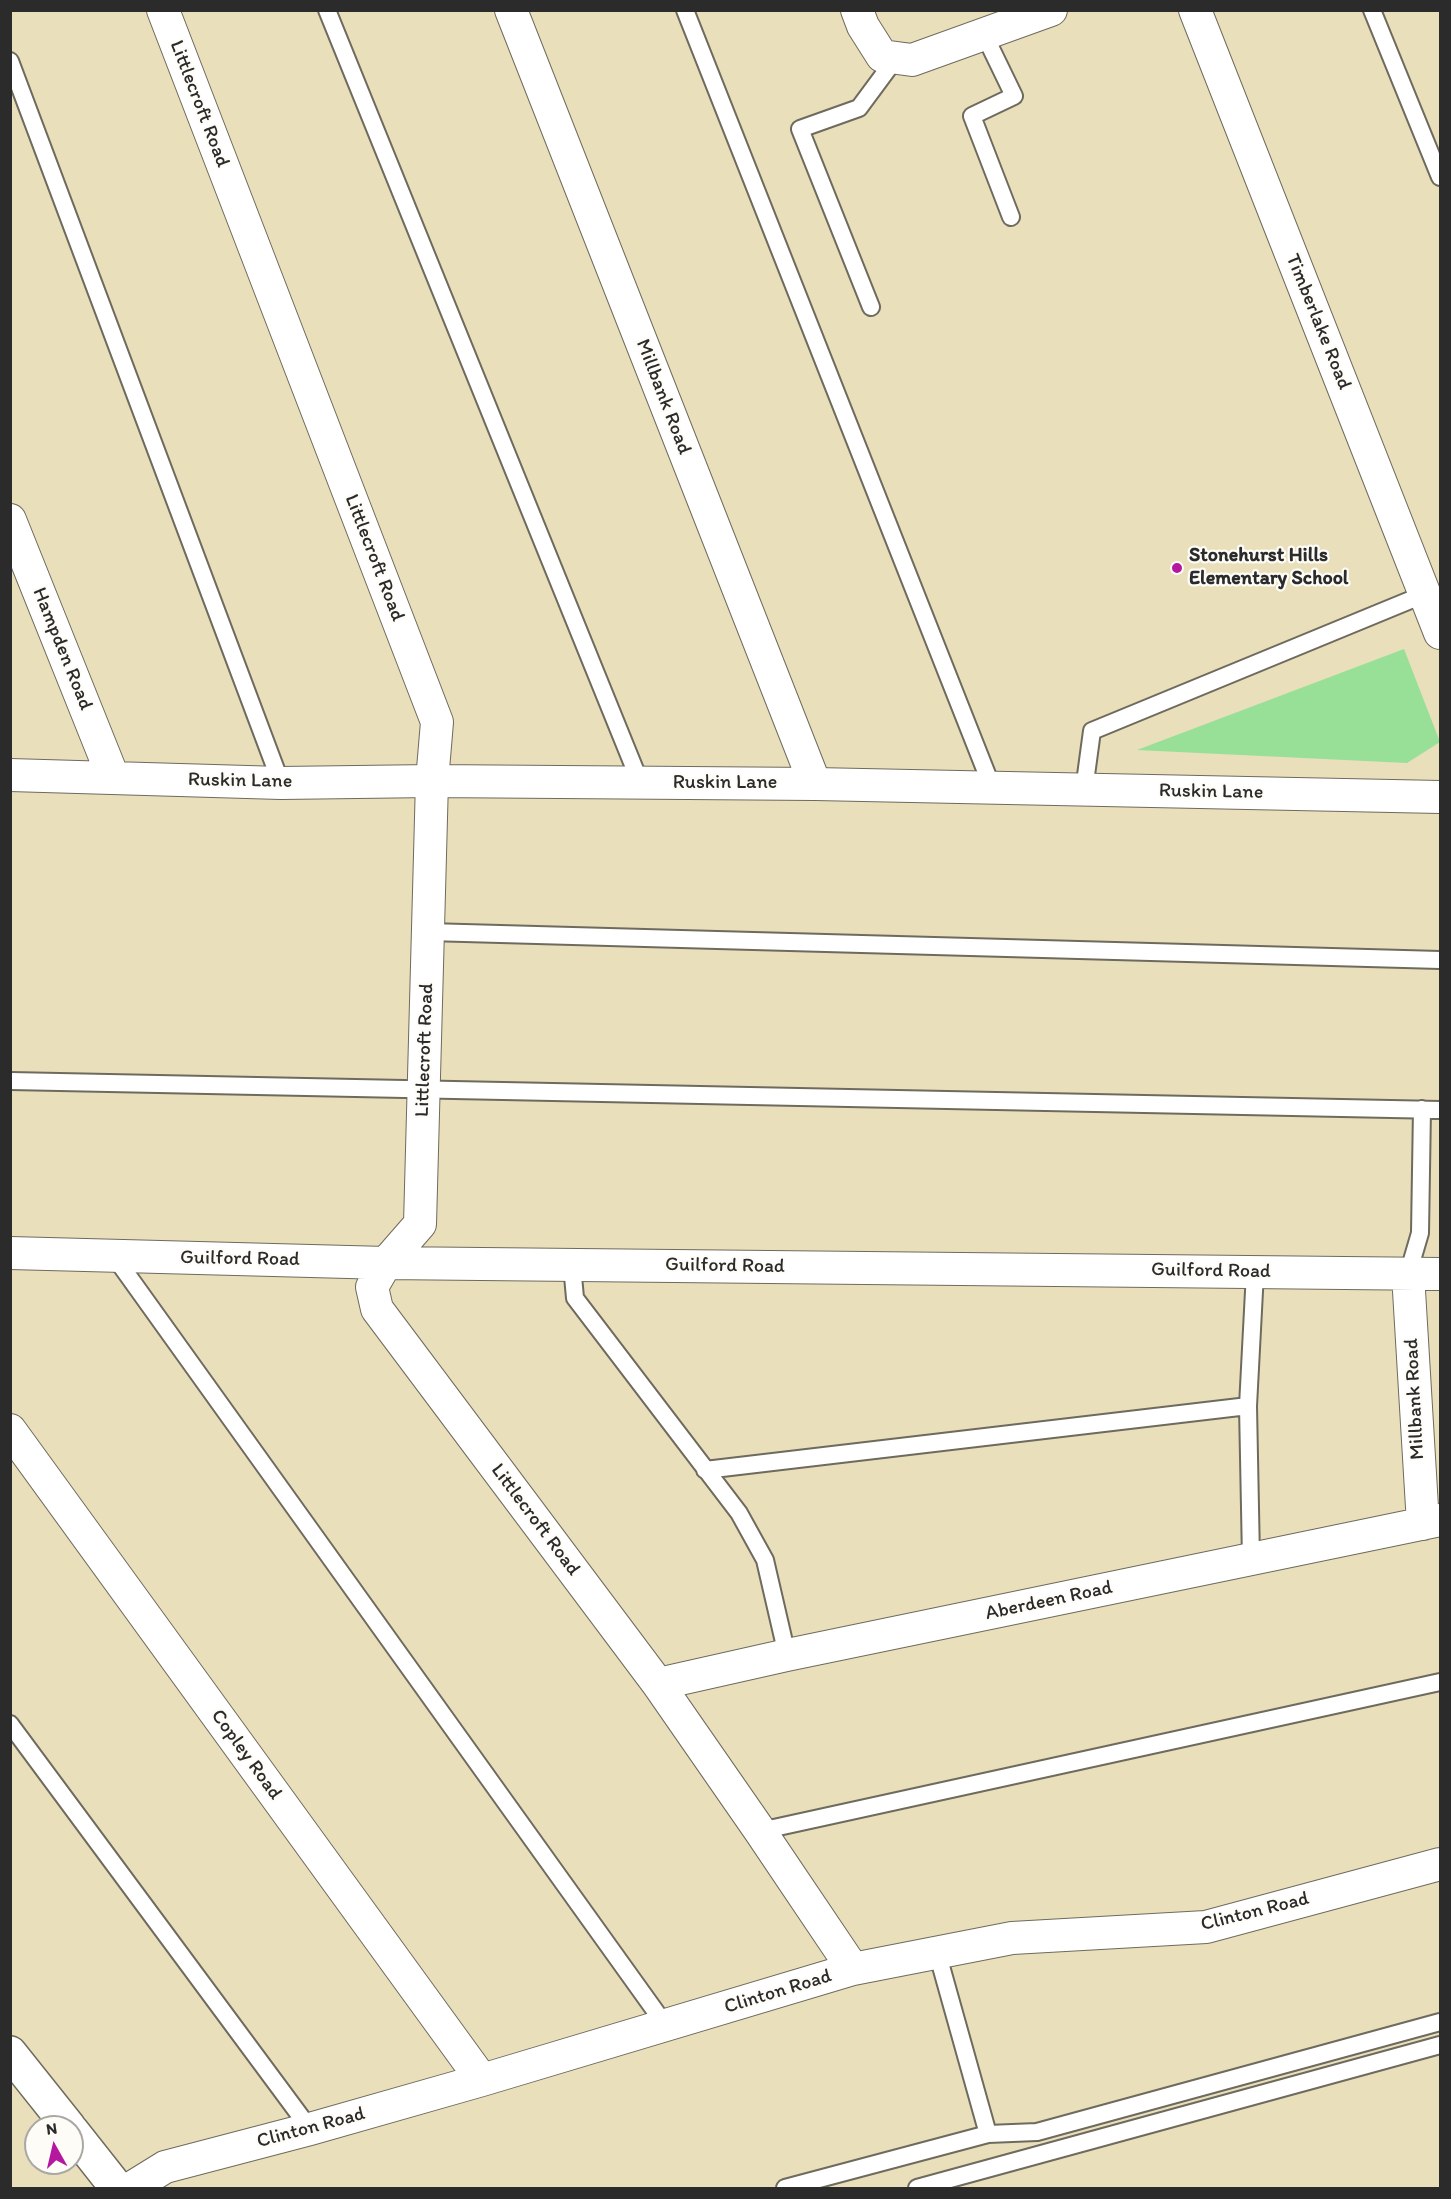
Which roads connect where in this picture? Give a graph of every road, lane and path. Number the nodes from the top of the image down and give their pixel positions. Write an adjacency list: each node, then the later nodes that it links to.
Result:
1 (163, 10): 20 (street, Littlecroft Road)
2 (327, 10): 21 (lane)
3 (512, 10): 23 (street, Millbank Road)
4 (685, 10): 24 (lane)
5 (857, 10): 10 (street)
6 (1195, 10): 16 (street, Timberlake Road)
7 (1372, 10): 12 (lane)
8 (1043, 12): 9 (street)
9 (984, 34): 10 (street); 13 (lane)
10 (889, 57): 14 (lane)
11 (10, 61): 22 (lane)
12 (1440, 177)
13 (1011, 217)
14 (871, 307)
15 (10, 520): 19 (street, Hampden Road)
16 (1425, 594): 17 (street, Timberlake Road); 25 (lane)
17 (1440, 633)
18 (10, 775): 19 (street, Ruskin Lane)
19 (112, 777): 22 (street, Ruskin Lane)
20 (432, 781): 21 (street, Ruskin Lane); 22 (street, Ruskin Lane); 27 (street, Littlecroft Road)
21 (640, 782): 23 (street, Ruskin Lane)
22 (281, 783)
23 (815, 784): 24 (street, Ruskin Lane)
24 (992, 787): 25 (street, Ruskin Lane)
25 (1084, 790): 26 (street, Ruskin Lane)
26 (1440, 797)
27 (428, 932): 28 (lane); 30 (street, Littlecroft Road)
28 (1440, 960)
29 (10, 1081): 30 (lane)
30 (424, 1090): 31 (lane); 35 (street, Littlecroft Road)
31 (1422, 1109): 32 (lane); 38 (lane)
32 (1440, 1110)
33 (10, 1253): 34 (street, Guilford Road)
34 (114, 1256): 35 (street, Guilford Road); 54 (lane)
35 (386, 1263): 36 (street, Guilford Road); 47 (street, Littlecroft Road)
36 (572, 1265): 37 (street, Guilford Road); 42 (lane)
37 (1255, 1272): 38 (street, Guilford Road); 40 (lane)
38 (1408, 1274): 39 (street, Guilford Road); 43 (street, Millbank Road)
39 (1440, 1274)
40 (1248, 1406): 42 (lane); 44 (lane)
41 (10, 1430): 57 (street, Copley Road)
42 (705, 1470): 45 (lane)
43 (1432, 1522): 44 (street, Aberdeen Road)
44 (1251, 1559): 45 (street, Aberdeen Road)
45 (787, 1655): 47 (street, Aberdeen Road)
46 (1440, 1682): 49 (lane)
47 (658, 1684): 49 (street, Littlecroft Road)
48 (10, 1724): 59 (lane)
49 (760, 1831): 52 (street, Littlecroft Road)
50 (1440, 1864): 51 (street, Clinton Road)
51 (937, 1952): 52 (street, Clinton Road); 60 (lane)
52 (853, 1969): 54 (street, Clinton Road)
53 (1440, 2022): 60 (lane)
54 (666, 2026): 57 (street, Clinton Road)
55 (1440, 2046): 65 (lane)
56 (10, 2053): 58 (street)
57 (482, 2080): 59 (street, Clinton Road)
58 (59, 2115)
59 (310, 2129): 63 (street, Clinton Road)
60 (988, 2134): 64 (lane)
61 (84, 2146): 62 (street)
62 (117, 2188)
63 (131, 2188)
64 (784, 2188)
65 (917, 2188)

